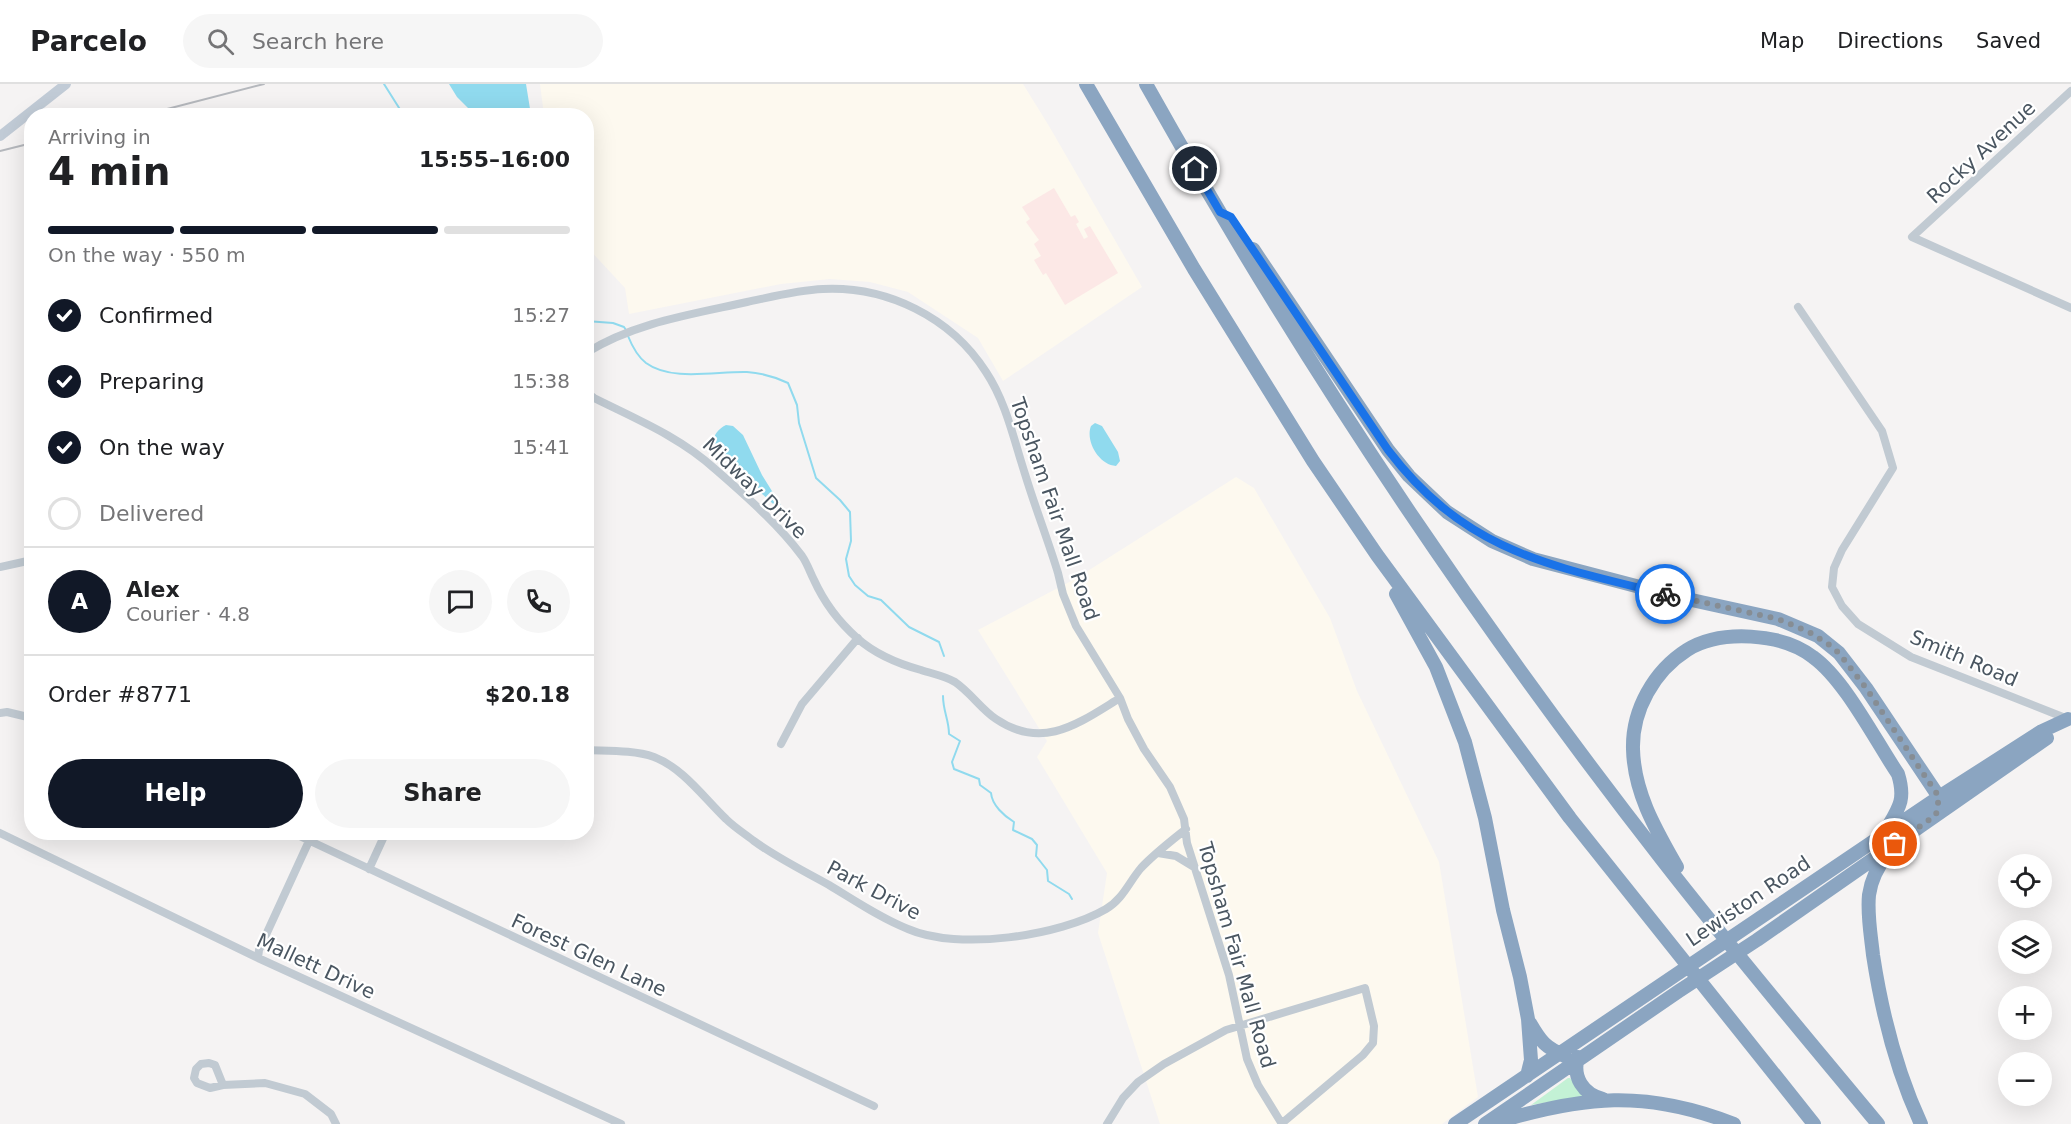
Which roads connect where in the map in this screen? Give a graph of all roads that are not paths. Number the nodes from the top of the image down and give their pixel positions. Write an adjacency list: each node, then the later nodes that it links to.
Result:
1 (66, 84): 5 (street)
2 (1086, 84): 13 (highway)
3 (1146, 84): 8 (highway)
4 (2069, 97): 10 (street, Rocky Avenue)
5 (36, 108)
6 (24, 117): 7 (street)
7 (0, 136)
8 (1220, 212): 23 (highway); 35 (highway)
9 (1798, 308): 20 (street, Smith Road)
10 (2071, 308)
11 (594, 347): 17 (street, Topsham Fair Mall Road)
12 (594, 398): 16 (street, Midway Drive)
13 (1377, 555): 37 (highway); 54 (highway)
14 (24, 562): 15 (street)
15 (0, 567)
16 (858, 638): 17 (street, Midway Drive); 21 (street)
17 (1120, 698): 25 (street, Topsham Fair Mall Road)
18 (0, 713): 19 (street)
19 (24, 716)
20 (2070, 718): 23 (highway, Lewiston Road); 24 (highway, Lewiston Road)
21 (781, 744)
22 (594, 750): 32 (street, Park Drive)
23 (1939, 797): 24 (highway); 27 (highway, Lewiston Road)
24 (1936, 815): 31 (highway, Lewiston Road)
25 (1186, 829): 32 (street, Park Drive); 33 (street, Topsham Fair Mall Road)
26 (0, 833): 36 (street, Mallett Drive)
27 (1883, 835): 35 (highway); 39 (highway, Lewiston Road)
28 (305, 840): 30 (street, Forest Glen Lane)
29 (382, 840): 34 (street)
30 (309, 842): 34 (street, Forest Glen Lane); 36 (street)
31 (1895, 844): 41 (highway, Lewiston Road); 56 (highway)
32 (1158, 853): 33 (street)
33 (1194, 867): 38 (street, Topsham Fair Mall Road)
34 (369, 869): 45 (street, Forest Glen Lane)
35 (1696, 903): 55 (highway)
36 (258, 957): 47 (street, Mallett Drive)
37 (1528, 1019): 40 (highway); 42 (highway)
38 (1240, 1025): 48 (street); 49 (street, Topsham Fair Mall Road); 49 (street)
39 (1584, 1038): 40 (highway, Lewiston Road); 41 (highway)
40 (1561, 1054): 41 (highway); 42 (highway, Lewiston Road)
41 (1577, 1061): 44 (highway); 51 (highway, Lewiston Road)
42 (1527, 1076): 50 (highway, Lewiston Road)
43 (224, 1085): 46 (street)
44 (1604, 1100): 52 (highway); 53 (highway)
45 (874, 1106)
46 (336, 1124)
47 (621, 1124)
48 (1107, 1124)
49 (1282, 1124)
50 (1455, 1124)
51 (1485, 1124)
52 (1492, 1124)
53 (1734, 1124)
54 (1814, 1124)
55 (1878, 1124)
56 (1921, 1124)

